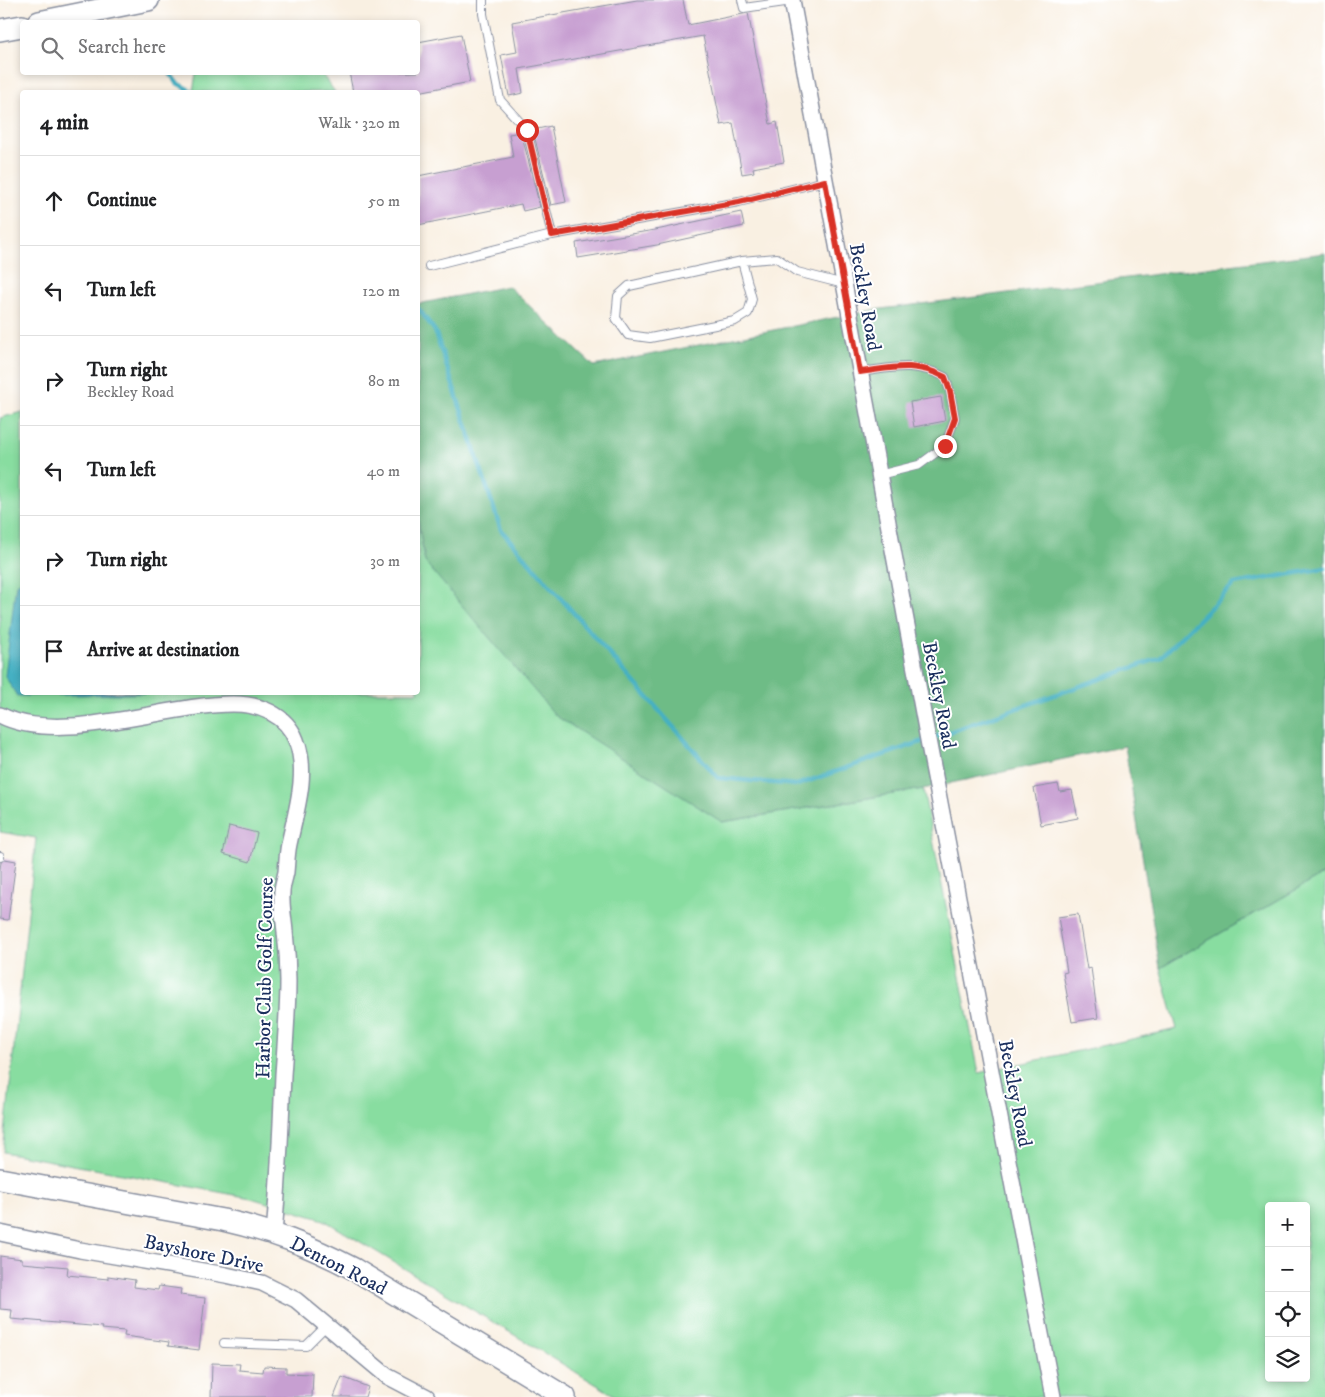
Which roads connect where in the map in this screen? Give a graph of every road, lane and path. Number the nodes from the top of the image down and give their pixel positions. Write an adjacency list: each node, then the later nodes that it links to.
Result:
1 (148, 0): 5 (street)
2 (483, 0): 9 (lane)
3 (742, 0): 4 (lane)
4 (792, 0): 8 (street, Beckley Road)
5 (49, 20)
6 (20, 26): 7 (street)
7 (0, 30)
8 (825, 181): 9 (lane); 12 (street, Beckley Road)
9 (552, 235): 11 (lane)
10 (742, 261): 10 (lane); 12 (lane)
11 (429, 266)
12 (844, 284): 13 (street, Beckley Road)
13 (860, 372): 14 (street, Beckley Road); 14 (lane)
14 (879, 475): 23 (street, Beckley Road)
15 (0, 715): 18 (street, Harbor Club Golf Course)
16 (0, 1179): 18 (street, Denton Road)
17 (0, 1233): 19 (street, Bayshore Drive)
18 (274, 1233): 22 (street, Denton Road)
19 (327, 1325): 20 (lane); 21 (street, Bayshore Drive)
20 (224, 1343)
21 (427, 1397)
22 (565, 1397)
23 (1053, 1397)

